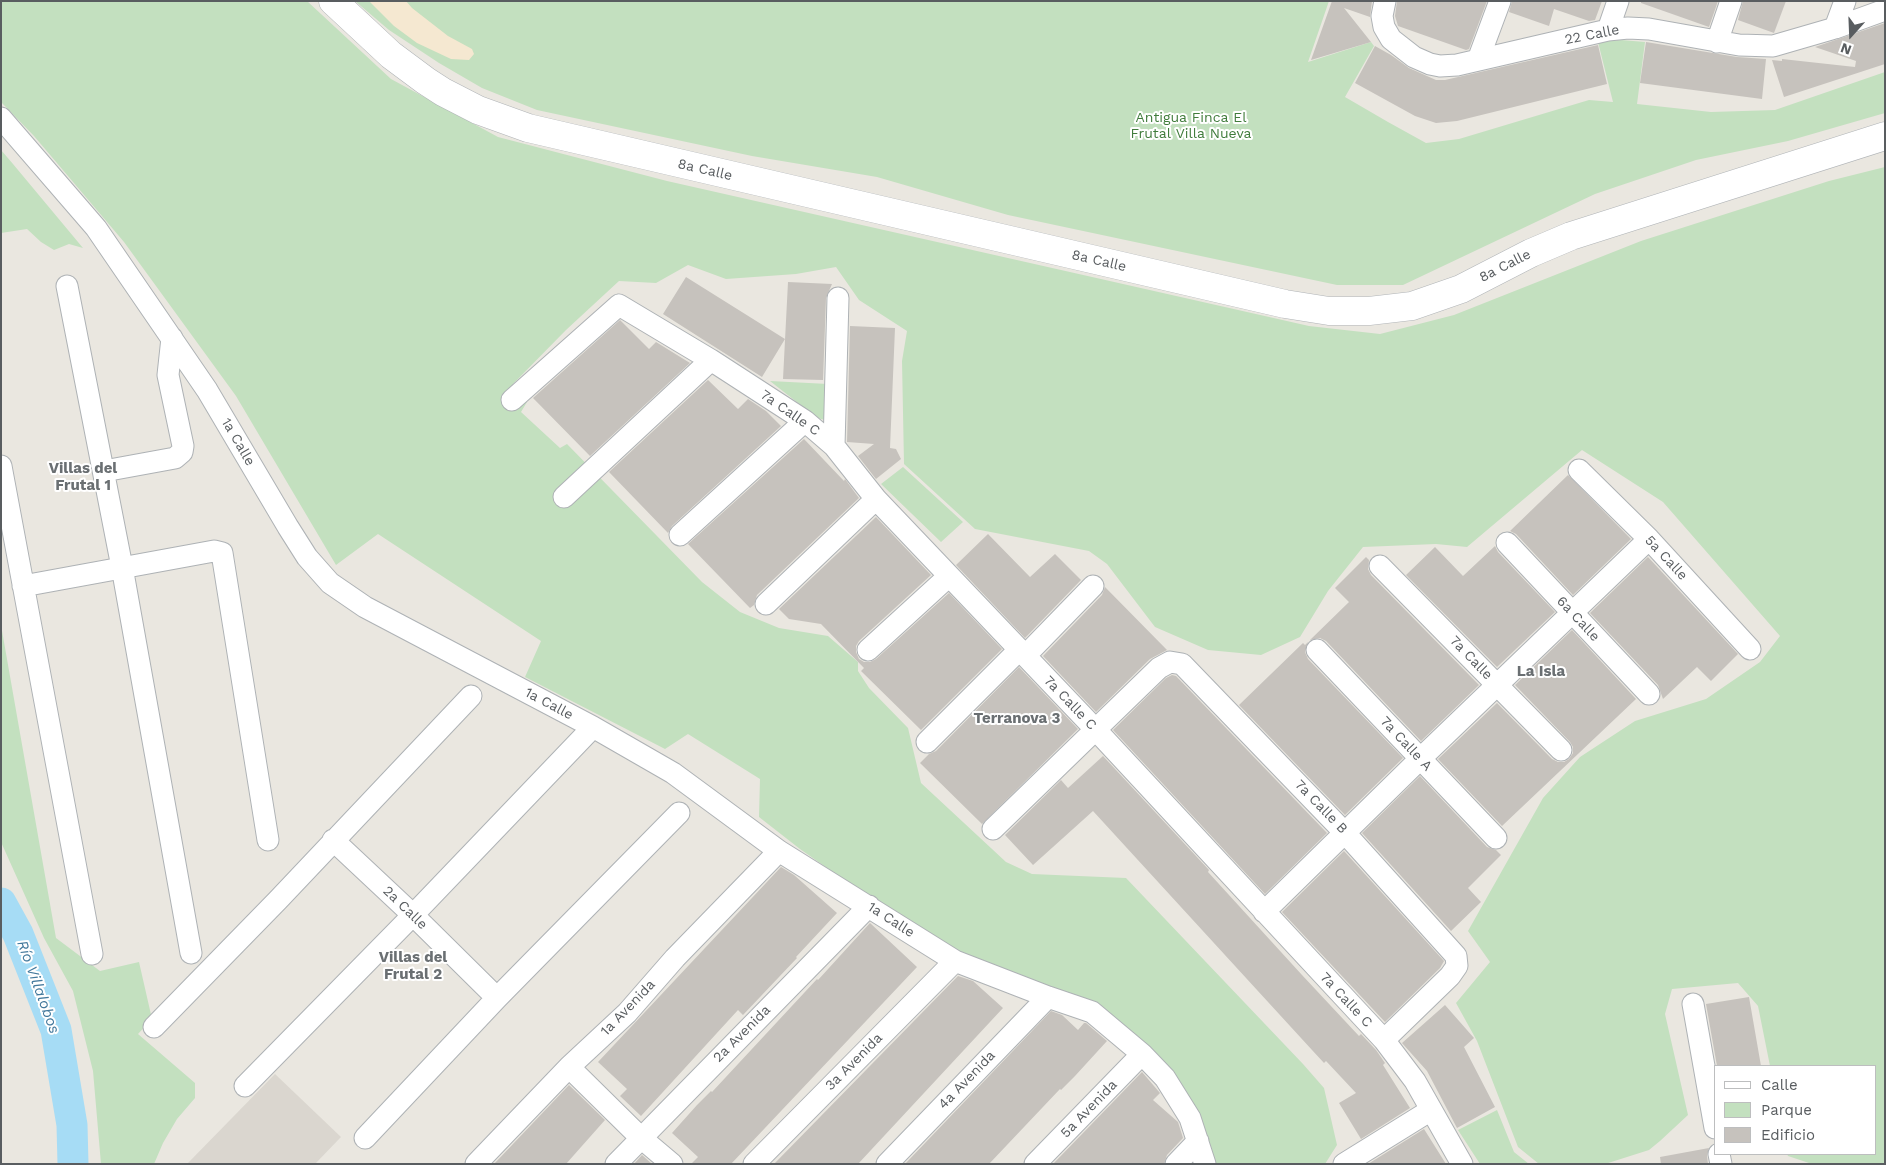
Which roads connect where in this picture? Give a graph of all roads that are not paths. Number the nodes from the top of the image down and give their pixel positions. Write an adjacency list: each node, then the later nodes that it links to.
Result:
1 (334, 1): 13 (main road, 8a Calle)
2 (1500, 1): 11 (street)
3 (1618, 1): 9 (street)
4 (1731, 1): 10 (street)
5 (1845, 1): 8 (street)
6 (1383, 7): 11 (street, 22 Calle)
7 (1885, 10): 8 (street, 22 Calle)
8 (1835, 28): 10 (street, 22 Calle)
9 (1608, 30): 10 (street, 22 Calle); 11 (street, 22 Calle)
10 (1717, 42)
11 (1478, 60)
12 (1, 118): 16 (street, 1a Calle)
13 (1885, 136)
14 (67, 286): 23 (street)
15 (838, 298): 20 (street)
16 (172, 338): 23 (street); 43 (street, 1a Calle)
17 (711, 360): 18 (street, 7a Calle C); 19 (street, 7a Calle C); 24 (street)
18 (512, 400)
19 (805, 421): 20 (street, 7a Calle C); 26 (street)
20 (834, 446): 25 (street, 7a Calle C)
21 (1, 466): 32 (street)
22 (1579, 470): 27 (street, 5a Calle)
23 (104, 471): 30 (street)
24 (564, 497)
25 (876, 498): 31 (street, 7a Calle C); 34 (street)
26 (680, 535)
27 (1649, 539): 35 (street); 36 (street, 5a Calle)
28 (1507, 543): 35 (street, 6a Calle)
29 (1380, 566): 40 (street, 7a Calle)
30 (122, 567): 32 (street); 52 (street); 58 (street)
31 (949, 576): 37 (street); 39 (street, 7a Calle C)
32 (23, 586): 59 (street)
33 (1094, 586): 39 (street)
34 (766, 604)
35 (1572, 613): 40 (street); 41 (street, 6a Calle)
36 (1750, 649)
37 (868, 650)
38 (1317, 650): 47 (street, 7a Calle A)
39 (1022, 653): 44 (street, 7a Calle C); 45 (street)
40 (1498, 686): 46 (street, 7a Calle); 47 (street)
41 (1649, 694)
42 (470, 696): 53 (street)
43 (593, 728): 54 (street, 1a Calle); 57 (street)
44 (1096, 730): 49 (street); 50 (street, 7a Calle B); 56 (street, 7a Calle C)
45 (927, 742)
46 (1561, 750)
47 (1420, 759): 50 (street); 51 (street, 7a Calle A)
48 (679, 813): 62 (street)
49 (993, 829)
50 (1345, 832): 56 (street); 65 (street, 7a Calle B)
51 (1496, 838)
52 (268, 840)
53 (333, 840): 57 (street, 2a Calle); 64 (street)
54 (779, 851): 55 (street, 1a Calle); 67 (street, 1a Avenida)
55 (869, 906): 60 (street, 1a Calle); 71 (street, 2a Avenida)
56 (1264, 912): 65 (street, 7a Calle C)
57 (413, 915): 62 (street, 2a Calle); 68 (street)
58 (191, 953)
59 (92, 954)
60 (955, 961): 61 (street, 1a Calle); 77 (street, 3a Avenida)
61 (1048, 997): 66 (street, 1a Calle); 78 (street, 4a Avenida)
62 (497, 998): 72 (street)
63 (1694, 1004): 70 (street)
64 (154, 1028)
65 (1384, 1040): 69 (street, 7a Calle C)
66 (1142, 1054): 73 (street, 1a Calle); 79 (street, 5a Avenida)
67 (569, 1068): 71 (street); 74 (street, 1a Avenida)
68 (246, 1086)
69 (1432, 1110): 82 (street); 83 (street, 7a Calle C)
70 (1714, 1122)
71 (640, 1137): 75 (street, 2a Avenida); 76 (street)
72 (365, 1138)
73 (1198, 1141): 80 (street); 81 (street, 1a Calle)
74 (476, 1164)
75 (616, 1164)
76 (672, 1164)
77 (754, 1164)
78 (887, 1164)
79 (1035, 1164)
80 (1176, 1164)
81 (1205, 1164)
82 (1344, 1164)
83 (1462, 1164)

